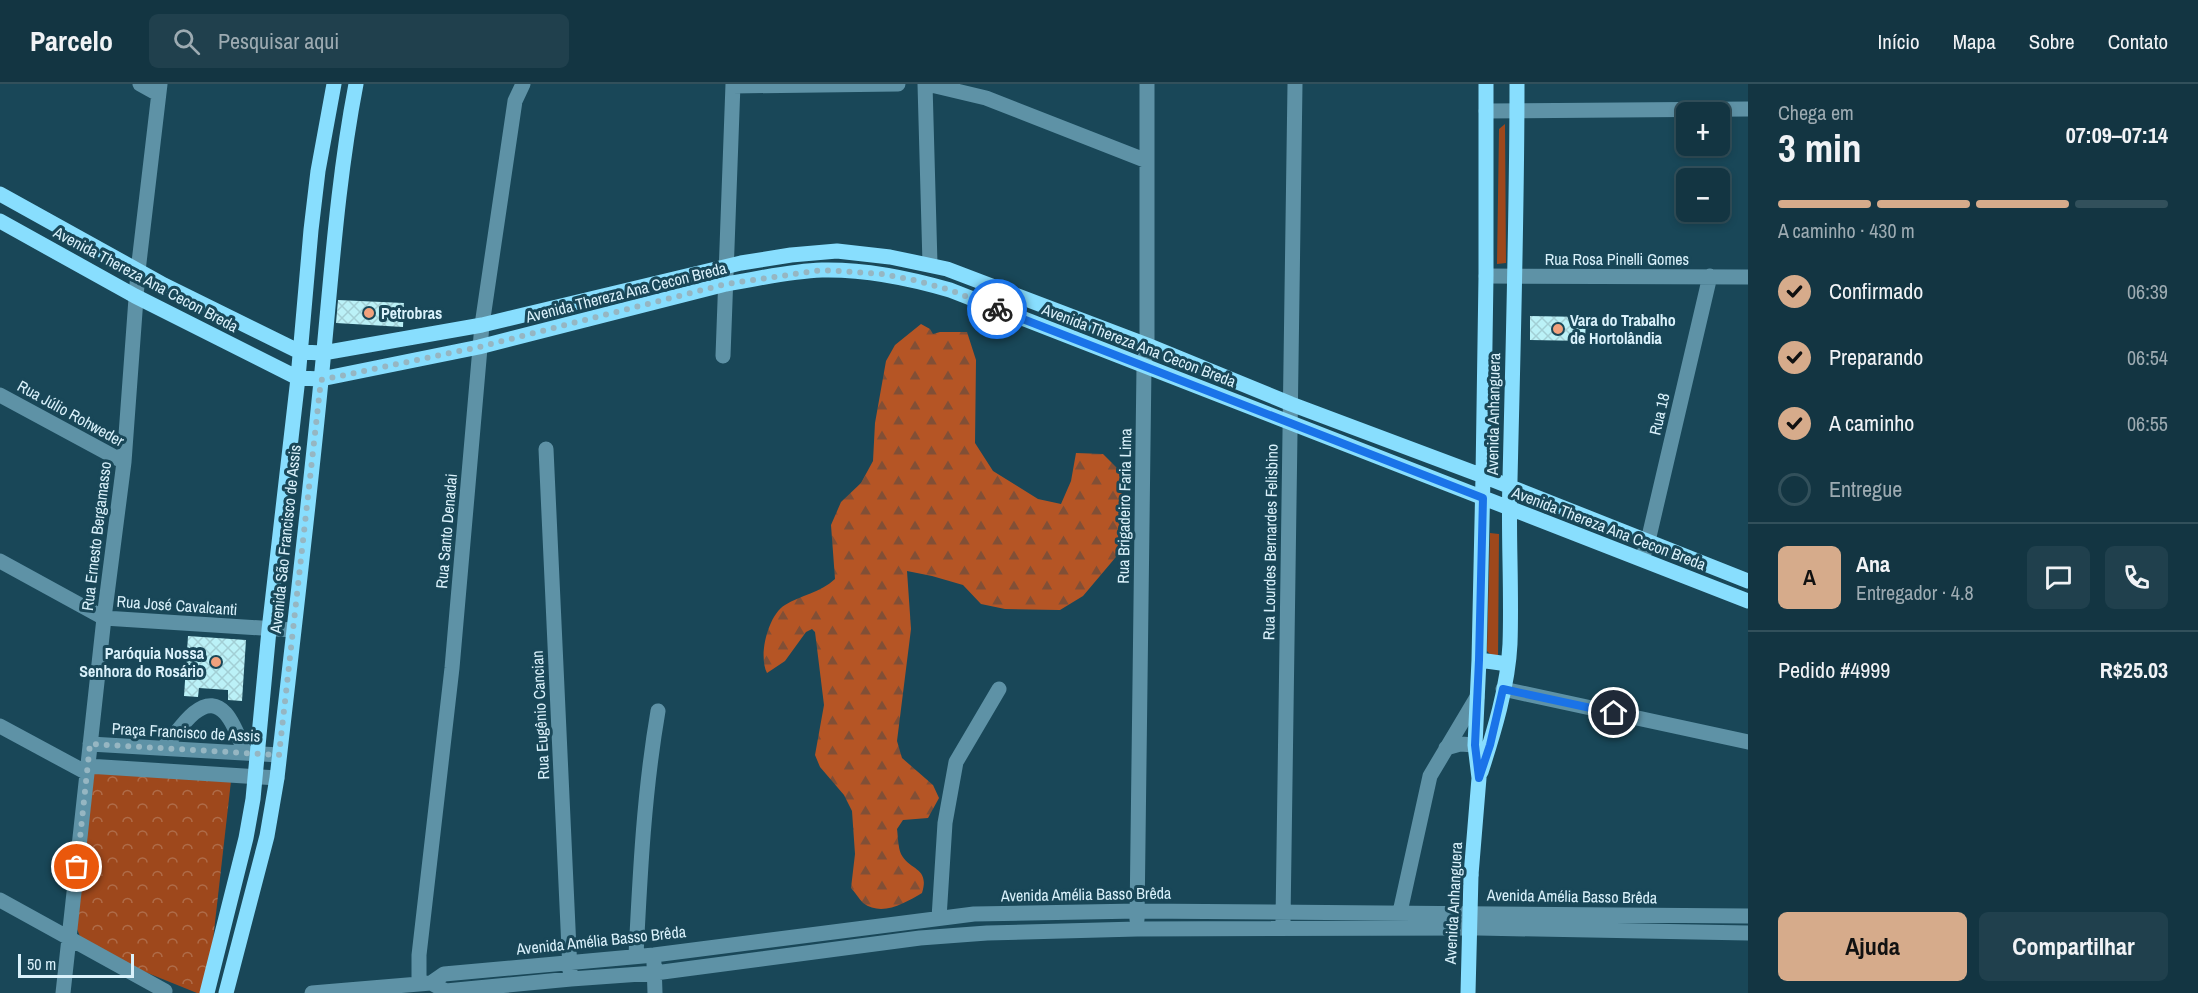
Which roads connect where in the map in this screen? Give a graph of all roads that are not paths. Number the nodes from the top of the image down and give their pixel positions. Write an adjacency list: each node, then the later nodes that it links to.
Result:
1 (140, 84): 12 (street)
2 (334, 84): 31 (main road, Avenida São Francisco de Assis)
3 (356, 84): 32 (main road, Avenida São Francisco de Assis)
4 (523, 84): 28 (street, Rua Santo Denadai)
5 (898, 84): 11 (street)
6 (926, 84): 16 (street); 19 (street)
7 (1147, 84): 16 (street, Rua Brigadeiro Faria Lima)
8 (1295, 84): 38 (street, Rua Lourdes Bernardes Felisbino)
9 (1486, 84): 15 (main road, Avenida Anhanguera)
10 (1517, 84): 14 (main road, Avenida Anhanguera)
11 (733, 85): 20 (street)
12 (159, 89): 21 (street, Rua Ernesto Bergamasso)
13 (1748, 109): 14 (street)
14 (1517, 110): 15 (street); 24 (main road, Avenida Anhanguera)
15 (1486, 111): 22 (main road, Avenida Anhanguera)
16 (1147, 161): 29 (street, Rua Brigadeiro Faria Lima)
17 (0, 194): 21 (main road, Avenida Thereza Ana Cecon Breda)
18 (0, 221): 27 (main road, Avenida Thereza Ana Cecon Breda)
19 (930, 264): 20 (main road, Avenida Thereza Ana Cecon Breda); 29 (main road, Avenida Thereza Ana Cecon Breda)
20 (728, 266): 26 (street); 28 (main road, Avenida Thereza Ana Cecon Breda)
21 (138, 271): 27 (street, Rua Ernesto Bergamasso); 31 (main road, Avenida Thereza Ana Cecon Breda)
22 (1486, 276): 24 (street, Rua Rosa Pinelli Gomes); 42 (main road, Avenida Anhanguera)
23 (1710, 276): 24 (street, Rua Rosa Pinelli Gomes); 25 (street, Rua Rosa Pinelli Gomes); 46 (street, Rua 18)
24 (1515, 277): 43 (main road, Avenida Anhanguera)
25 (1748, 277)
26 (726, 284): 30 (main road, Avenida Thereza Ana Cecon Breda); 33 (street); 34 (main road, Avenida Thereza Ana Cecon Breda)
27 (135, 296): 35 (main road, Avenida Thereza Ana Cecon Breda); 41 (street, Rua Ernesto Bergamasso)
28 (482, 325): 30 (street, Rua Santo Denadai); 32 (main road, Avenida Thereza Ana Cecon Breda)
29 (1147, 345): 34 (street, Rua Brigadeiro Faria Lima); 38 (main road, Avenida Thereza Ana Cecon Breda)
30 (479, 347): 36 (main road, Avenida Thereza Ana Cecon Breda); 87 (street, Rua Santo Denadai)
31 (300, 352): 32 (main road, Avenida Thereza Ana Cecon Breda); 35 (main road, Avenida São Francisco de Assis)
32 (323, 353): 36 (main road, Avenida São Francisco de Assis)
33 (723, 356)
34 (1144, 366): 39 (main road, Avenida Thereza Ana Cecon Breda); 73 (street, Rua Brigadeiro Faria Lima)
35 (298, 378): 36 (main road, Avenida Thereza Ana Cecon Breda); 52 (main road, Avenida São Francisco de Assis)
36 (321, 380): 53 (main road, Avenida São Francisco de Assis)
37 (0, 395): 41 (street, Rua Júlio Rohweder)
38 (1291, 404): 39 (street, Rua Lourdes Bernardes Felisbino); 42 (main road, Avenida Thereza Ana Cecon Breda)
39 (1290, 423): 44 (main road, Avenida Thereza Ana Cecon Breda); 74 (street, Rua Lourdes Bernardes Felisbino)
40 (546, 449): 84 (street, Rua Eugênio Cancian)
41 (124, 462): 51 (street, Rua Ernesto Bergamasso)
42 (1483, 476): 43 (main road, Avenida Thereza Ana Cecon Breda); 44 (main road, Avenida Anhanguera)
43 (1510, 486): 45 (main road, Avenida Anhanguera); 46 (main road, Avenida Thereza Ana Cecon Breda)
44 (1483, 498): 45 (main road, Avenida Thereza Ana Cecon Breda); 54 (main road, Avenida Anhanguera)
45 (1510, 508): 47 (main road, Avenida Thereza Ana Cecon Breda); 55 (main road, Avenida Anhanguera)
46 (1648, 541): 47 (street, Rua 18); 49 (main road, Avenida Thereza Ana Cecon Breda)
47 (1642, 559): 50 (main road, Avenida Thereza Ana Cecon Breda)
48 (0, 561): 51 (street, Rua José Cavalcanti)
49 (1748, 581)
50 (1748, 601)
51 (104, 618): 52 (street, Rua José Cavalcanti); 62 (street, Rua Ernesto Bergamasso)
52 (269, 630): 53 (street, Rua José Cavalcanti); 66 (main road, Avenida São Francisco de Assis)
53 (293, 630): 67 (main road, Avenida São Francisco de Assis)
54 (1479, 660): 55 (main road); 58 (main road, Avenida Anhanguera)
55 (1508, 664): 57 (main road, Avenida Anhanguera)
56 (999, 689): 77 (street)
57 (1503, 689): 61 (street); 71 (main road, Avenida Anhanguera)
58 (1477, 696): 63 (main road, Avenida Anhanguera); 65 (street)
59 (658, 711): 83 (street)
60 (0, 726): 68 (street)
61 (1748, 742)
62 (90, 744): 64 (street, Praça Francisco de Assis); 68 (street, Rua Ernesto Bergamasso)
63 (1475, 745): 65 (street); 71 (main road, Avenida Anhanguera)
64 (163, 748): 66 (street, Praça Francisco de Assis); 66 (street)
65 (1446, 748): 75 (street)
66 (251, 753): 67 (street, Praça Francisco de Assis); 69 (main road, Avenida São Francisco de Assis)
67 (279, 755): 70 (main road, Avenida São Francisco de Assis)
68 (87, 770): 69 (street); 81 (street, Rua Ernesto Bergamasso)
69 (255, 777): 70 (street); 90 (main road, Avenida São Francisco de Assis)
70 (276, 778): 91 (main road, Avenida São Francisco de Assis)
71 (1479, 778): 94 (main road, Avenida Anhanguera, bridge)
72 (0, 900): 81 (street)
73 (1138, 911): 74 (street, Avenida Amélia Basso Brêda); 77 (street, Avenida Amélia Basso Brêda); 78 (street, Rua Brigadeiro Faria Lima)
74 (1283, 912): 75 (street, Avenida Amélia Basso Brêda); 79 (street, Rua Lourdes Bernardes Felisbino)
75 (1400, 912): 76 (street, Avenida Amélia Basso Brêda)
76 (1748, 916)
77 (939, 918): 82 (street, Avenida Amélia Basso Brêda)
78 (1137, 929): 79 (street, Avenida Amélia Basso Brêda); 85 (street, Avenida Amélia Basso Brêda)
79 (1282, 929): 80 (street, Avenida Amélia Basso Brêda)
80 (1748, 933)
81 (69, 938): 88 (street); 89 (street, Rua Ernesto Bergamasso)
82 (654, 955): 83 (street, Avenida Amélia Basso Brêda); 85 (street)
83 (636, 956): 84 (street, Avenida Amélia Basso Brêda)
84 (569, 961): 86 (street, Rua Eugênio Cancian); 87 (street, Avenida Amélia Basso Brêda)
85 (655, 974): 86 (street, Avenida Amélia Basso Brêda); 93 (street)
86 (571, 979): 87 (street, Avenida Amélia Basso Brêda)
87 (425, 984): 92 (street, Avenida Amélia Basso Brêda)
88 (165, 991)
89 (63, 993)
90 (207, 993)
91 (226, 993)
92 (312, 993)
93 (655, 993)
94 (1468, 993)

